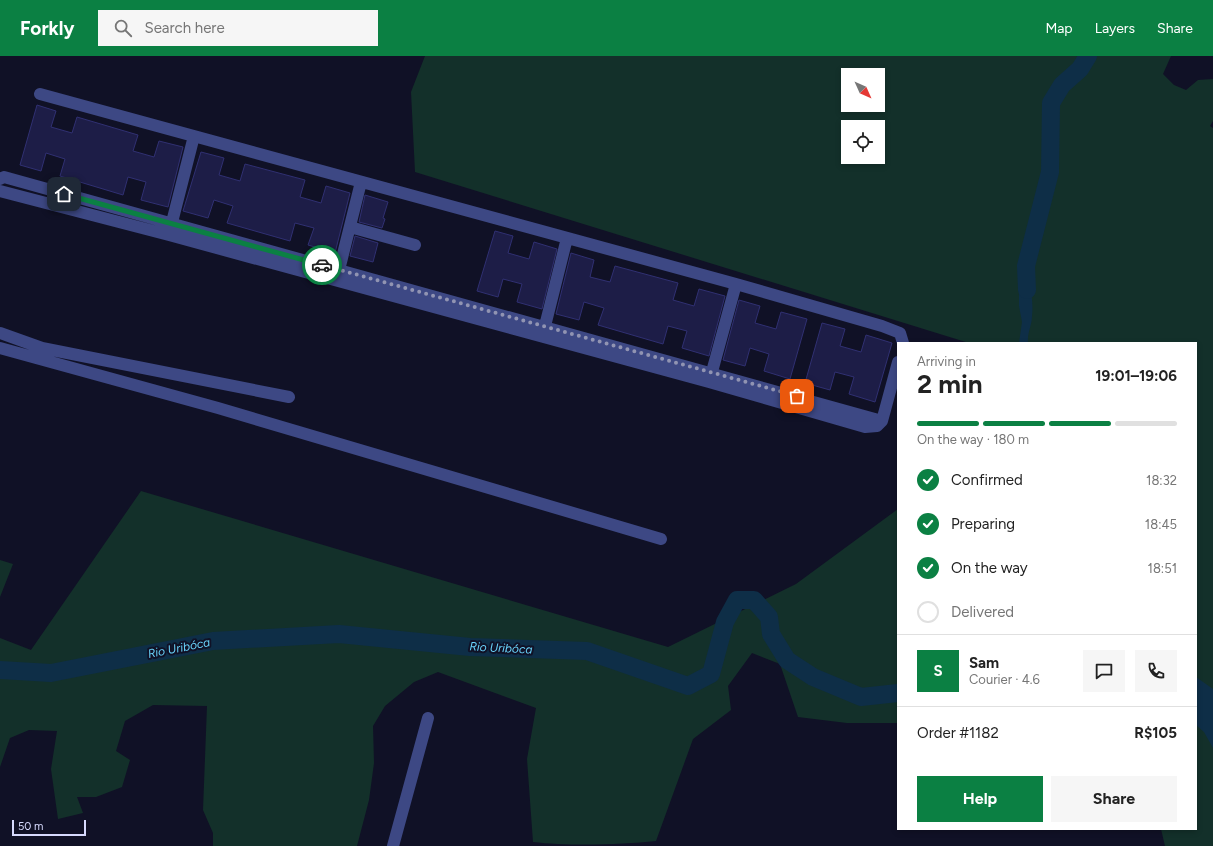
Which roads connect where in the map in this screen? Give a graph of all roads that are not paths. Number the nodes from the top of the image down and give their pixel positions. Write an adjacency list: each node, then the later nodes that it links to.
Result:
1 (40, 94): 2 (street)
2 (194, 136): 4 (street); 7 (street)
3 (0, 179): 7 (street)
4 (361, 182): 6 (street); 8 (street)
5 (0, 191): 7 (street)
6 (350, 227): 9 (street); 10 (street)
7 (170, 230): 10 (street)
8 (567, 238): 11 (street); 12 (street)
9 (415, 245)
10 (338, 275): 12 (street)
11 (736, 284): 14 (street); 17 (street)
12 (543, 331): 17 (street)
13 (0, 333): 18 (street)
14 (903, 342)
15 (0, 348): 19 (street)
16 (897, 366): 17 (street)
17 (710, 377)
18 (289, 397)
19 (661, 539)
20 (428, 718): 21 (street)
21 (393, 846)

